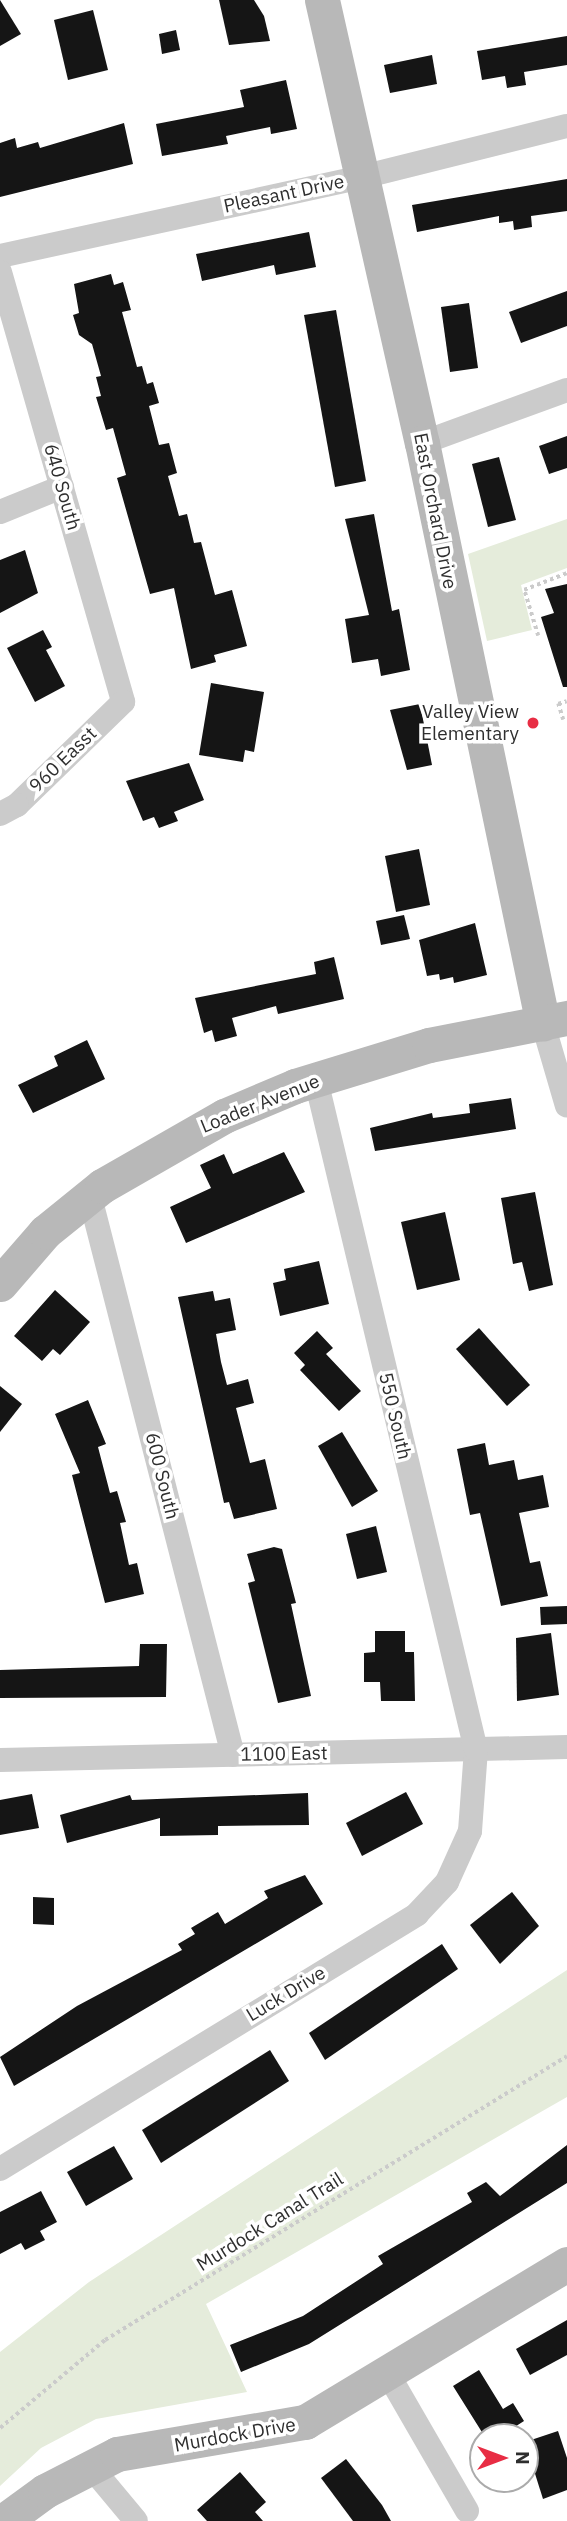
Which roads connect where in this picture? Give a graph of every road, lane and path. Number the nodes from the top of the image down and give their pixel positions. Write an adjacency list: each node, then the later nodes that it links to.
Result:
1 (322, 0): 3 (street, East Orchard Drive)
2 (567, 126): 3 (street, Pleasant Drive)
3 (358, 178): 4 (street, Pleasant Drive); 7 (street, East Orchard Drive)
4 (0, 256)
5 (0, 272): 8 (street, 640 South)
6 (567, 390): 7 (street)
7 (422, 443): 16 (street, East Orchard Drive)
8 (62, 487): 9 (street); 13 (street, 640 South)
9 (0, 512)
10 (567, 573): 11 (path)
11 (538, 636)
12 (567, 701): 14 (path)
13 (123, 702): 15 (street, 960 Easst)
14 (563, 720)
15 (0, 814)
16 (555, 1021): 17 (street, Loader Avenue); 18 (street)
17 (316, 1080): 19 (street, Loader Avenue); 22 (street, 550 South)
18 (567, 1106)
19 (90, 1197): 20 (street, Loader Avenue); 23 (street, 600 South)
20 (0, 1284)
21 (567, 1747): 22 (street, 1100 East)
22 (476, 1751): 23 (street, 1100 East); 26 (street, Luck Drive)
23 (233, 1755): 24 (street, 1100 East)
24 (0, 1760)
25 (567, 2056): 29 (path, Murdock Canal Trail)
26 (0, 2169)
27 (567, 2264): 28 (street, Murdock Drive)
28 (388, 2374): 30 (street, Murdock Drive); 31 (street)
29 (0, 2428)
30 (91, 2467): 32 (street, Murdock Drive); 33 (street)
31 (467, 2511)
32 (4, 2521)
33 (136, 2521)

